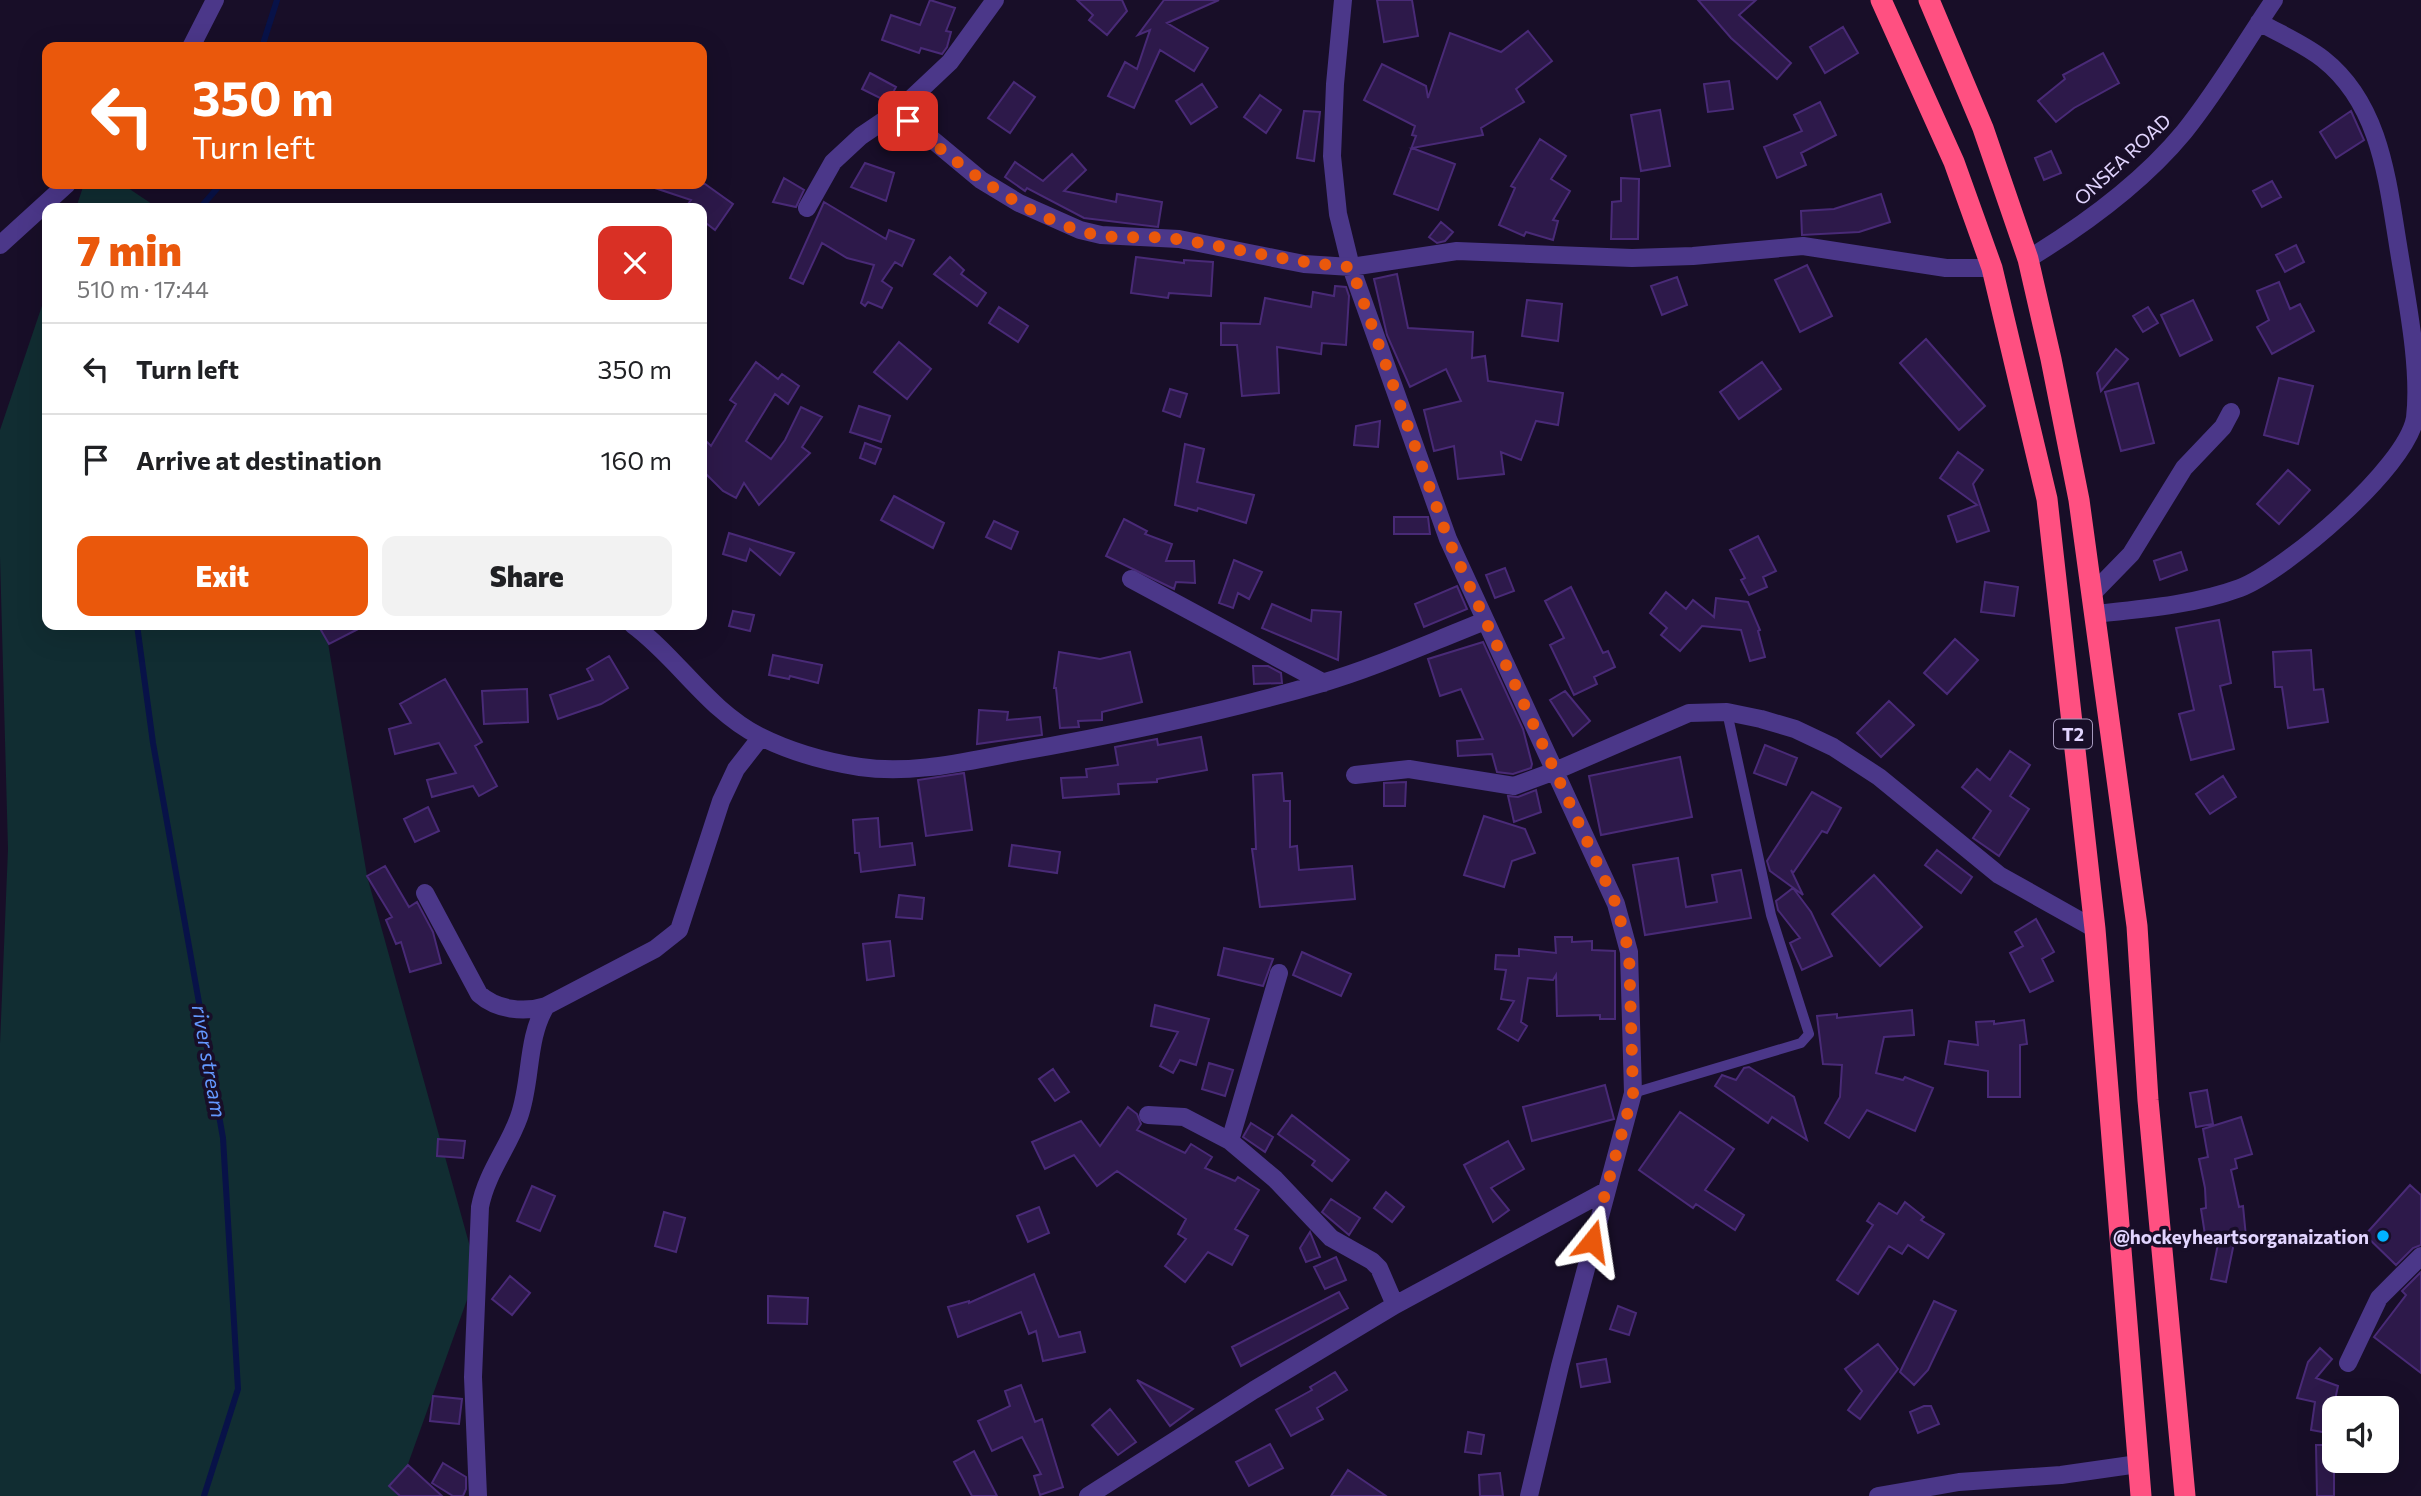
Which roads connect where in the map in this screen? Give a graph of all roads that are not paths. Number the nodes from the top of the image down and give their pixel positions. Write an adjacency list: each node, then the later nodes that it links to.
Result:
1 (215, 0): 8 (street)
2 (995, 0): 9 (street)
3 (1343, 0): 16 (street)
4 (1881, 0): 17 (highway, T2)
5 (1929, 0): 15 (highway, T2)
6 (2274, 0): 7 (street, ONSEA ROAD)
7 (2259, 22): 15 (street, ONSEA ROAD); 20 (street)
8 (194, 42)
9 (898, 111): 13 (street); 16 (street)
10 (62, 189): 11 (street)
11 (46, 203)
12 (42, 207): 14 (street)
13 (807, 208)
14 (0, 245)
15 (2028, 259): 20 (highway, T2)
16 (1351, 267): 17 (street); 21 (street)
17 (1992, 268): 29 (highway, T2)
18 (2231, 412): 20 (street)
19 (1131, 579): 23 (street)
20 (2093, 604): 45 (highway, T2)
21 (1485, 621): 23 (street); 26 (street)
22 (639, 630): 25 (street)
23 (1324, 683): 25 (street)
24 (1727, 712): 26 (street); 29 (street); 32 (lane)
25 (761, 737): 31 (street)
26 (1555, 771): 27 (street); 32 (street)
27 (1355, 775)
28 (425, 892): 31 (street)
29 (2095, 929): 39 (highway, T2)
30 (1279, 973): 34 (street)
31 (546, 1006): 40 (street)
32 (1633, 1093): 35 (street)
33 (1148, 1115): 34 (street)
34 (1230, 1141): 37 (street)
35 (1606, 1191): 37 (street); 42 (street)
36 (2421, 1256): 38 (street)
37 (1395, 1305): 41 (street)
38 (2348, 1363)
39 (2138, 1464): 43 (street); 44 (highway, T2)
40 (478, 1496)
41 (1088, 1496)
42 (1529, 1496)
43 (1878, 1496)
44 (2141, 1496)
45 (2185, 1496)

